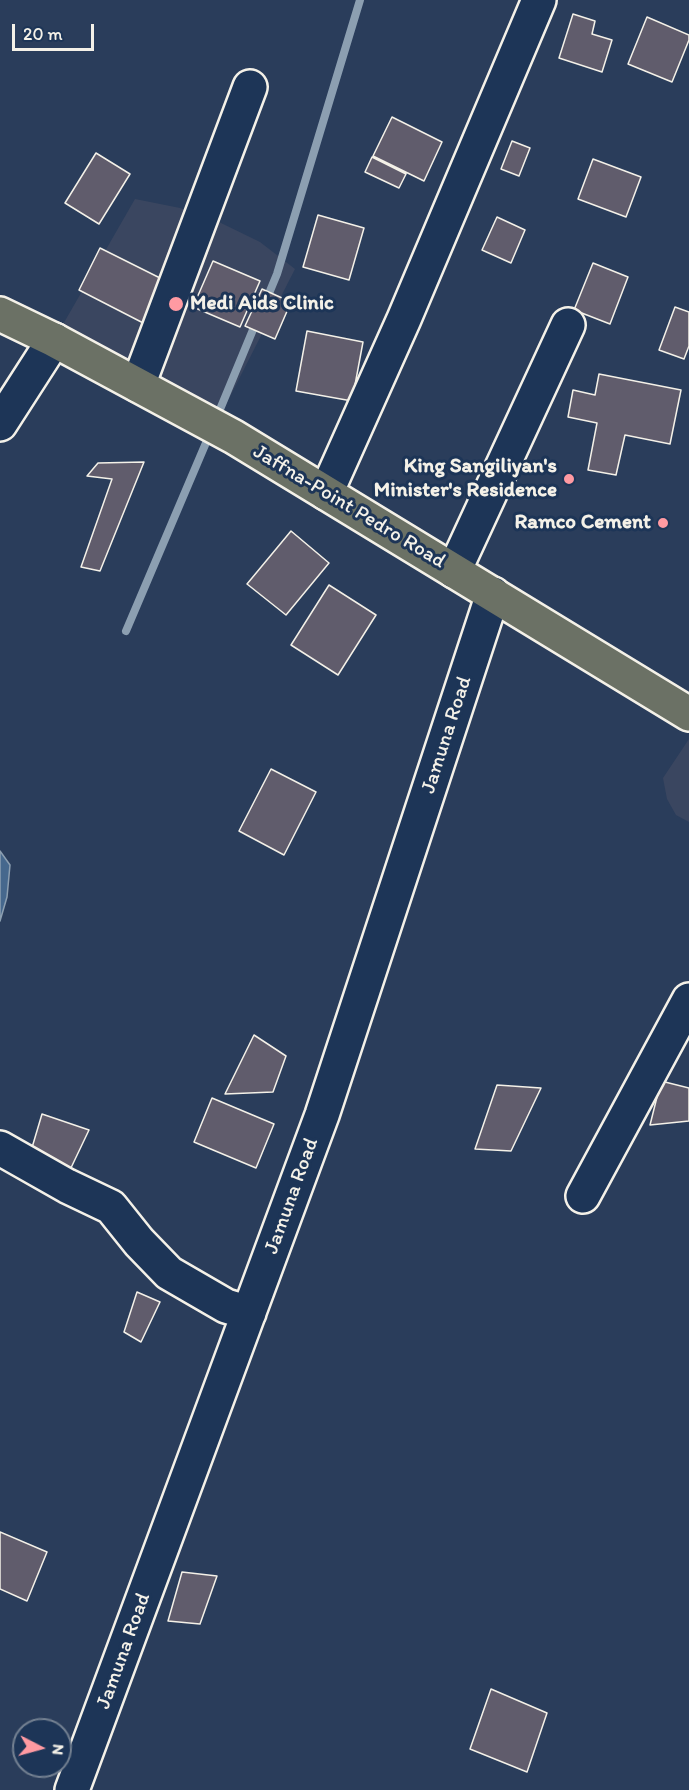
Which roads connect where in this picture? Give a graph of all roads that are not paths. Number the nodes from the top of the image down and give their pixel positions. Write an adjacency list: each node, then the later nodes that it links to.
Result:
1 (539, 0): 8 (street)
2 (250, 87): 6 (street)
3 (0, 314): 5 (main road, Jaffna-Point Pedro Road)
4 (568, 325): 9 (street)
5 (54, 340): 6 (main road, Jaffna-Point Pedro Road); 7 (street)
6 (138, 385): 8 (main road, Jaffna-Point Pedro Road)
7 (0, 424)
8 (326, 493): 9 (main road, Jaffna-Point Pedro Road)
9 (454, 571): 10 (main road, Jaffna-Point Pedro Road)
10 (493, 594): 11 (main road, Jaffna-Point Pedro Road); 15 (street, Jamuna Road)
11 (689, 714)
12 (689, 999): 14 (street)
13 (0, 1148): 15 (street)
14 (583, 1196)
15 (249, 1313): 16 (street, Jamuna Road)
16 (72, 1790)

